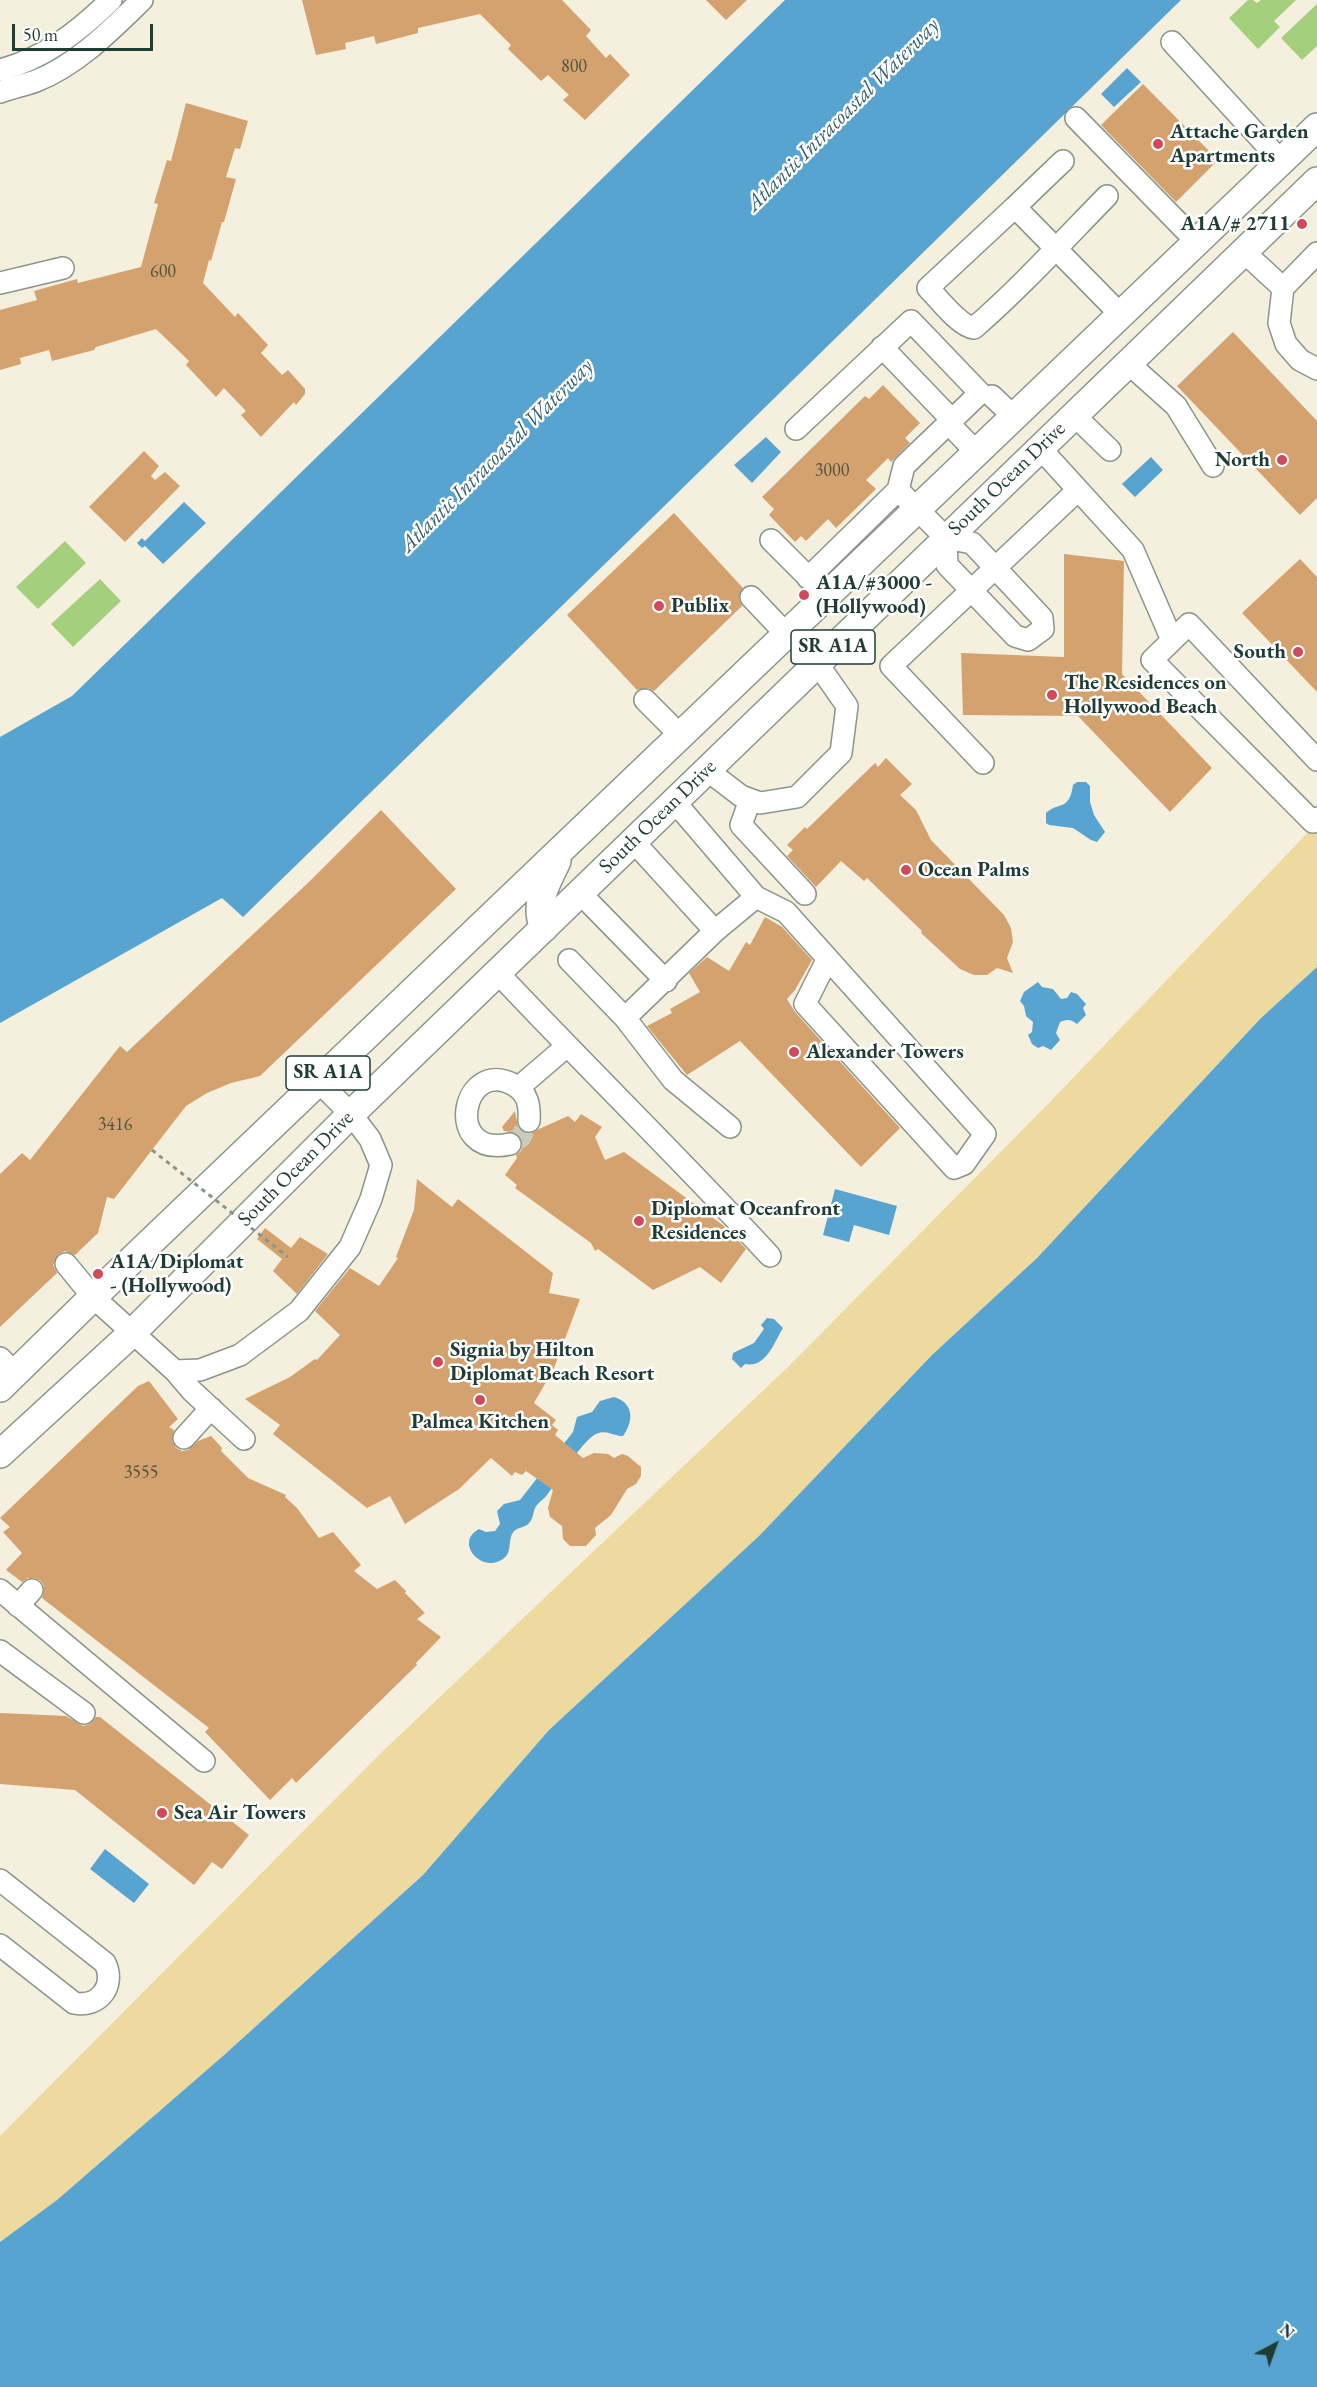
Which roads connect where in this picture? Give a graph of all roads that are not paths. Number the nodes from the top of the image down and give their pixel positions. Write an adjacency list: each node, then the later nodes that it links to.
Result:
1 (111, 0): 4 (street)
2 (142, 0): 6 (street)
3 (1172, 42): 11 (street)
4 (28, 60): 5 (street); 6 (street)
5 (0, 70)
6 (37, 80): 7 (street)
7 (0, 92)
8 (1076, 118): 15 (street)
9 (1317, 127): 11 (main road, South Ocean Drive / SR A1A)
10 (1063, 161): 14 (street)
11 (1281, 161): 15 (main road, South Ocean Drive / SR A1A)
12 (1317, 181): 17 (main road, South Ocean Drive / SR A1A)
13 (1107, 196): 16 (street)
14 (1015, 207): 16 (street); 16 (street)
15 (1197, 242): 22 (main road, South Ocean Drive / SR A1A)
16 (1056, 249): 22 (street)
17 (1244, 252): 21 (street); 24 (main road, South Ocean Drive / SR A1A)
18 (1317, 253): 21 (street)
19 (63, 268): 20 (street)
20 (0, 282)
21 (1283, 288): 25 (street)
22 (1121, 315): 28 (main road, South Ocean Drive / SR A1A)
23 (882, 347): 29 (street); 29 (street); 30 (street)
24 (1128, 363): 27 (main road, South Ocean Drive / SR A1A); 34 (street)
25 (1317, 369)
26 (992, 396): 28 (street)
27 (1074, 415): 31 (main road, South Ocean Drive / SR A1A); 32 (street)
28 (1014, 417): 33 (main road, South Ocean Drive / SR A1A)
29 (953, 425): 33 (street); 35 (street)
30 (796, 429)
31 (1040, 448): 36 (street); 38 (main road, South Ocean Drive / SR A1A)
32 (1110, 450)
33 (977, 453): 37 (main road, South Ocean Drive / SR A1A)
34 (1213, 466)
35 (897, 490): 37 (street); 41 (street)
36 (1078, 490): 40 (street); 46 (street)
37 (918, 509): 38 (street); 43 (main road, South Ocean Drive / SR A1A)
38 (946, 538): 40 (street); 42 (street); 47 (main road, South Ocean Drive / SR A1A)
39 (771, 540): 41 (street)
40 (996, 569): 42 (street); 42 (street)
41 (808, 578): 43 (street)
42 (972, 591): 51 (street)
43 (827, 596): 45 (main road, South Ocean Drive / SR A1A)
44 (752, 597): 45 (street)
45 (787, 635): 49 (main road, South Ocean Drive / SR A1A)
46 (1172, 640): 50 (street); 55 (street)
47 (817, 663): 52 (main road, South Ocean Drive / SR A1A); 53 (street)
48 (645, 700): 49 (street)
49 (681, 736): 57 (main road, South Ocean Drive / SR A1A)
50 (1317, 760)
51 (983, 764)
52 (707, 770): 53 (street); 54 (main road, South Ocean Drive / SR A1A)
53 (750, 800): 59 (street)
54 (674, 801): 56 (main road, South Ocean Drive / SR A1A); 60 (street)
55 (1317, 818)
56 (633, 841): 58 (main road, South Ocean Drive / SR A1A); 62 (street)
57 (562, 849): 61 (main road); 69 (main road, South Ocean Drive / SR A1A)
58 (580, 893): 61 (main road, South Ocean Drive / SR A1A); 66 (street)
59 (805, 894)
60 (756, 897): 62 (street); 64 (street)
61 (544, 927): 65 (main road, South Ocean Drive / SR A1A)
62 (715, 931): 66 (street)
63 (569, 960): 67 (street)
64 (828, 960): 64 (street)
65 (497, 972): 68 (street); 71 (main road, South Ocean Drive / SR A1A)
66 (666, 981): 67 (street)
67 (625, 1018): 73 (street)
68 (567, 1046): 70 (street); 75 (street)
69 (319, 1082): 71 (street); 77 (main road, South Ocean Drive / SR A1A)
70 (519, 1088): 72 (street); 74 (street)
71 (351, 1114): 78 (main road, South Ocean Drive / SR A1A); 79 (street)
72 (529, 1121)
73 (730, 1127)
74 (510, 1144)
75 (770, 1256)
76 (66, 1264): 77 (street)
77 (93, 1297): 78 (street); 80 (main road, South Ocean Drive / SR A1A)
78 (132, 1333): 79 (street); 84 (main road, South Ocean Drive / SR A1A)
79 (175, 1371): 81 (street)
80 (5, 1373)
81 (211, 1408): 82 (street); 83 (street)
82 (184, 1438)
83 (244, 1438)
84 (0, 1454)
85 (0, 1590): 87 (street)
86 (32, 1590): 87 (street)
87 (18, 1606): 90 (street)
88 (0, 1651): 89 (street)
89 (84, 1713)
90 (204, 1761)
91 (0, 1880): 92 (street)
92 (0, 1945)

